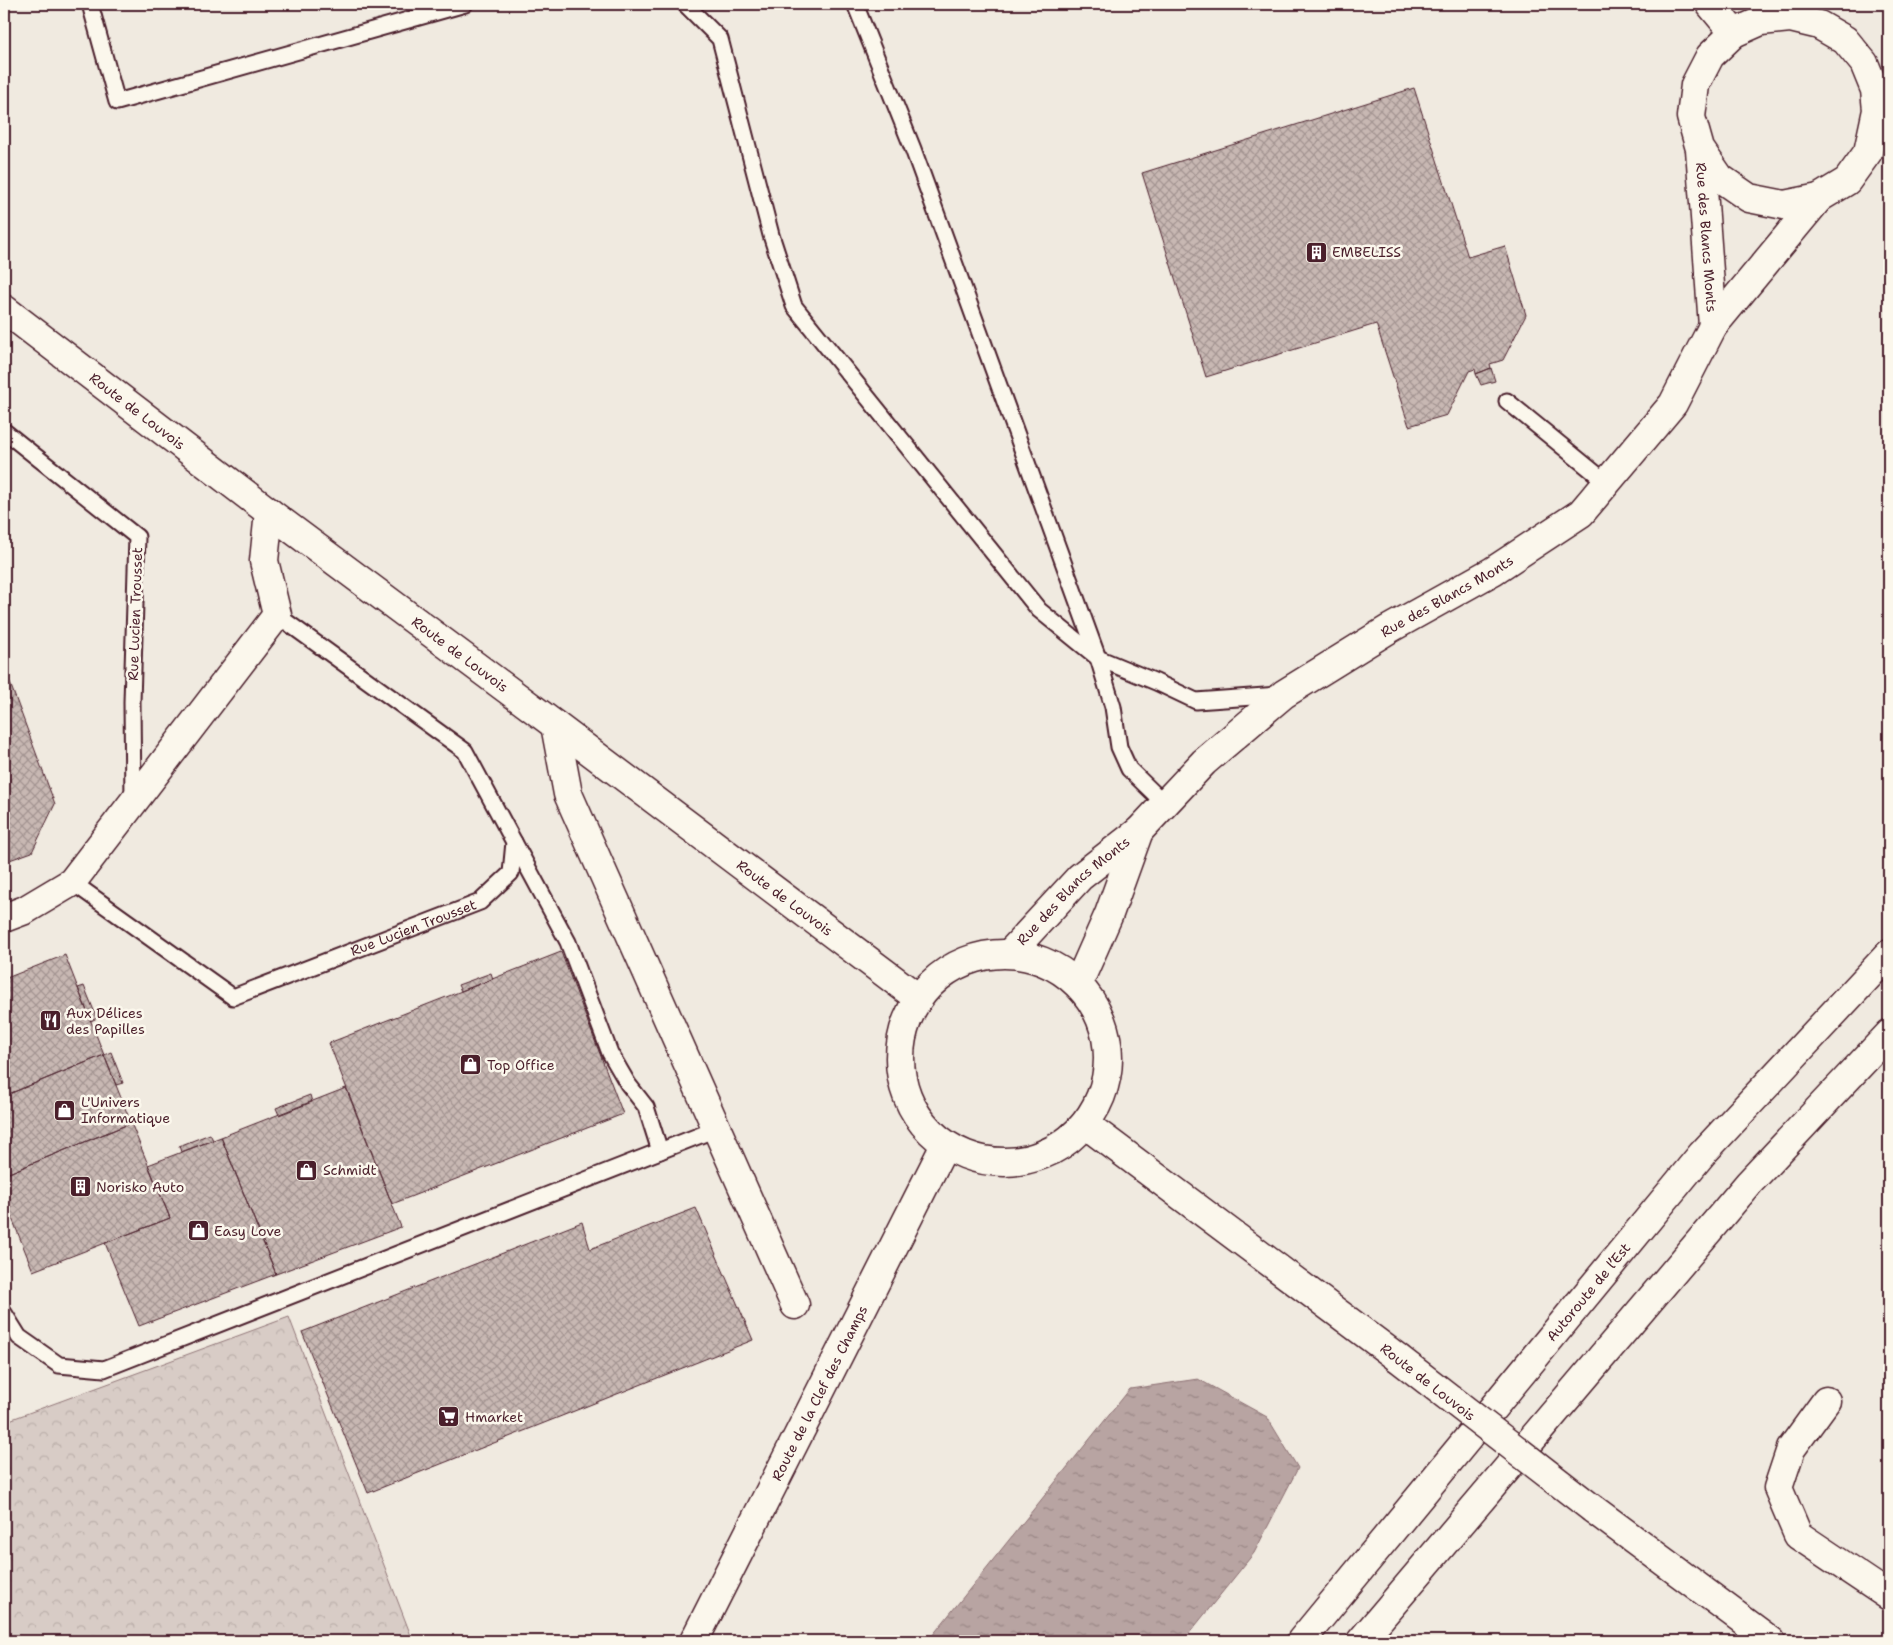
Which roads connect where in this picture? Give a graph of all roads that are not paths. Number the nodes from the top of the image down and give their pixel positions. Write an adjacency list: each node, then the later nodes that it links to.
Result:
1 (90, 4): 2 (lane)
2 (466, 4)
3 (685, 4): 17 (lane)
4 (855, 4): 17 (lane)
5 (1710, 4): 6 (main road)
6 (1734, 33): 7 (main road); 8 (main road)
7 (1882, 86): 9 (main road)
8 (1700, 149): 9 (main road); 11 (main road, Rue des Blancs Monts)
9 (1819, 198): 11 (main road, Rue des Blancs Monts)
10 (4, 308): 15 (main road, Route de Louvois)
11 (1713, 326): 14 (main road, Rue des Blancs Monts)
12 (1507, 401): 14 (lane)
13 (4, 431): 20 (lane, Rue Lucien Trousset)
14 (1606, 482): 18 (main road, Rue des Blancs Monts)
15 (269, 512): 16 (main road); 19 (main road, Route de Louvois)
16 (277, 615): 20 (main road); 23 (lane)
17 (1098, 658): 18 (lane); 21 (lane)
18 (1284, 694): 21 (main road, Rue des Blancs Monts)
19 (556, 725): 29 (main road, Route de Louvois); 32 (main road)
20 (134, 801): 24 (main road)
21 (1165, 804): 22 (main road, Rue des Blancs Monts)
22 (1139, 831): 26 (main road, Rue des Blancs Monts); 28 (main road, Rue des Blancs Monts)
23 (514, 842): 24 (lane, Rue Lucien Trousset); 34 (lane)
24 (72, 882): 25 (main road)
25 (4, 918)
26 (1010, 953): 28 (main road); 29 (main road)
27 (1889, 954): 40 (main road, Autoroute de l’Est)
28 (1078, 984): 31 (main road)
29 (918, 998): 33 (main road)
30 (1889, 1034): 41 (main road)
31 (1085, 1124): 33 (main road); 42 (main road, Route de Louvois, bridge)
32 (716, 1129): 34 (lane); 35 (main road)
33 (945, 1145): 39 (main road, Route de la Clef des Champs)
34 (660, 1151): 36 (lane)
35 (795, 1305)
36 (4, 1313)
37 (1826, 1401): 38 (main road)
38 (1889, 1596)
39 (699, 1639)
40 (1301, 1641)
41 (1361, 1641)
42 (1771, 1641)

